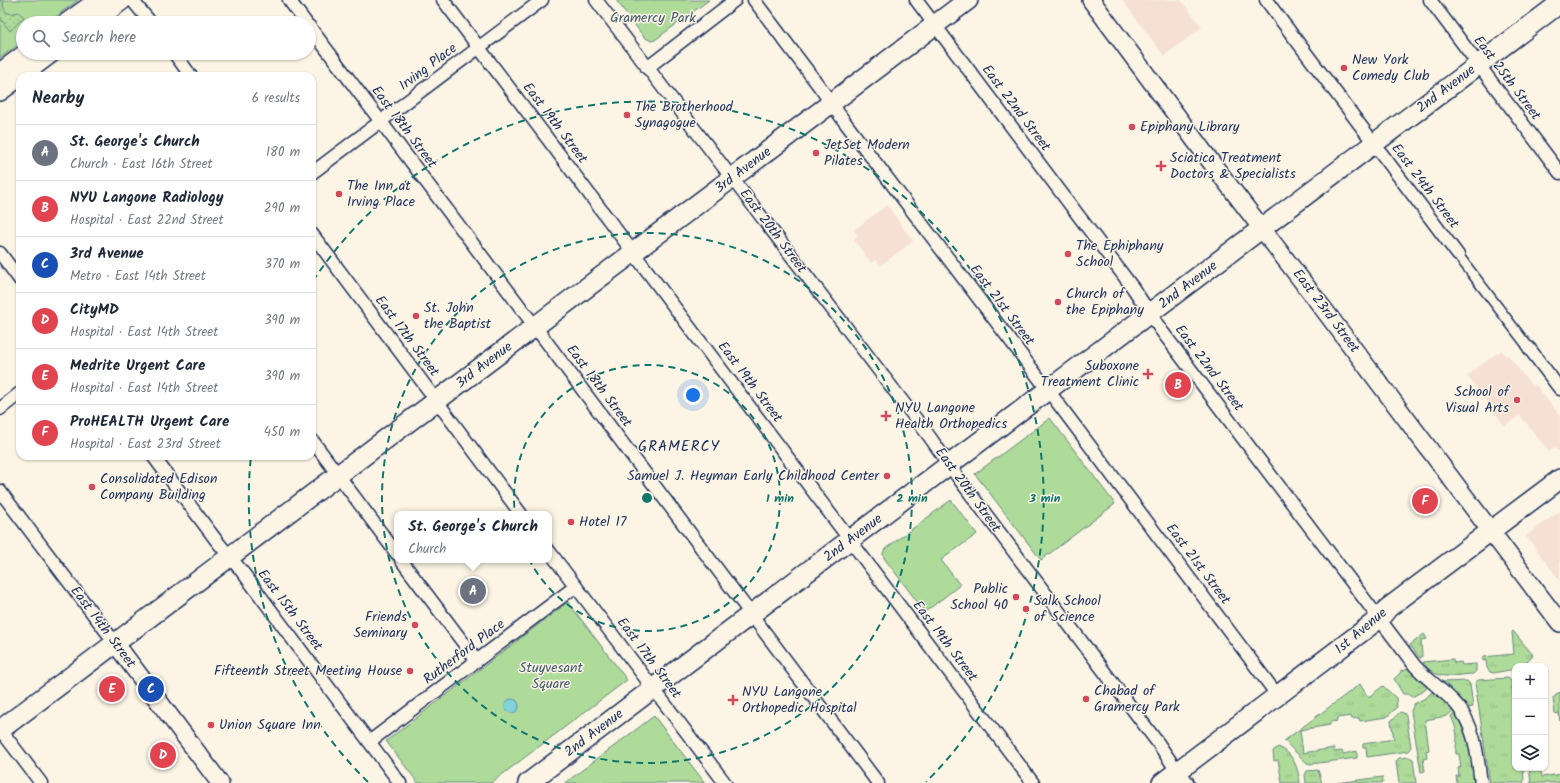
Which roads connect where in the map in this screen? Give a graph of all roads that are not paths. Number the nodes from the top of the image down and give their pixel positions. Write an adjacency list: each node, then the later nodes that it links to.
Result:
1 (99, 0): 16 (main road)
2 (122, 0): 17 (main road)
3 (132, 0): 18 (street)
4 (289, 0): 19 (street)
5 (443, 0): 22 (street, East 19th Street)
6 (542, 0): 22 (street, Irving Place)
7 (596, 0): 26 (street, East 20th Street)
8 (735, 0): 26 (street)
9 (754, 0): 32 (street, East 21st Street)
10 (916, 0): 20 (street, East 22nd Street)
11 (968, 0): 20 (main road, 3rd Avenue)
12 (1091, 0): 38 (main road, East 23rd Street)
13 (1266, 0): 34 (street, East 24th Street)
14 (1430, 0): 25 (street, East 25th Street)
15 (1560, 3): 25 (main road, 2nd Avenue)
16 (77, 16)
17 (100, 16)
18 (145, 16)
19 (301, 16)
20 (934, 26): 32 (main road, 3rd Avenue); 44 (street, East 22nd Street)
21 (316, 35): 33 (street, East 18th Street)
22 (479, 48): 33 (street, Irving Place); 40 (street, East 19th Street)
23 (179, 60): 28 (street)
24 (29, 63): 27 (main road); 29 (main road)
25 (1479, 64): 34 (main road, 2nd Avenue); 36 (street, East 25th Street)
26 (647, 68): 37 (street, East 20th Street)
27 (20, 72)
28 (188, 72)
29 (0, 73)
30 (16, 76): 31 (main road)
31 (0, 91)
32 (831, 104): 37 (main road, 3rd Avenue); 48 (street, East 21st Street)
33 (381, 122): 35 (street, Irving Place); 45 (street, East 18th Street)
34 (1374, 144): 38 (main road, 2nd Avenue); 42 (street, East 24th Street)
35 (316, 170)
36 (1560, 173)
37 (732, 178): 40 (main road, 3rd Avenue); 54 (street, East 20th Street)
38 (1262, 228): 44 (main road, 2nd Avenue); 59 (main road, East 23rd Street)
39 (316, 239): 50 (street, East 17th Street)
40 (633, 252): 45 (main road, 3rd Avenue); 60 (street, East 19th Street)
41 (0, 253): 43 (street)
42 (1458, 255): 46 (street, East 24th Street)
43 (16, 275)
44 (1150, 314): 48 (main road, 2nd Avenue); 67 (street, East 22nd Street)
45 (535, 326): 50 (main road, 3rd Avenue); 66 (street, East 18th Street)
46 (1529, 348): 47 (street, East 24th Street)
47 (1560, 389)
48 (1048, 391): 54 (main road, 2nd Avenue); 72 (street, East 21st Street)
49 (16, 397): 51 (street)
50 (437, 401): 55 (main road, 3rd Avenue); 58 (street, East 17th Street)
51 (0, 409)
52 (316, 445): 55 (street)
53 (156, 460): 63 (street, East 15th Street)
54 (949, 465): 60 (main road, 2nd Avenue); 75 (street, East 20th Street)
55 (338, 475): 61 (street); 63 (main road, 3rd Avenue)
56 (1560, 479): 59 (main road, 1st Avenue)
57 (0, 491): 69 (street, East 14th Street)
58 (519, 511)
59 (1491, 531): 67 (main road, 1st Avenue); 68 (main road, East 23rd Street)
60 (850, 540): 66 (main road, 2nd Avenue); 82 (street, East 19th Street)
61 (394, 550)
62 (552, 555): 65 (street, East 17th Street)
63 (230, 557): 69 (main road, 3rd Avenue); 74 (street, East 15th Street)
64 (403, 563): 70 (street)
65 (576, 586): 70 (street, Rutherford Place); 71 (street, East 17th Street)
66 (752, 614): 71 (main road, 2nd Avenue); 81 (street, East 18th Street)
67 (1380, 618): 72 (main road, 1st Avenue); 84 (street, East 22nd Street)
68 (1560, 623)
69 (115, 643): 73 (main road, 3rd Avenue); 77 (main road, East 14th Street)
70 (477, 661): 74 (street, Rutherford Place)
71 (653, 688): 79 (main road, 2nd Avenue); 80 (street, East 17th Street)
72 (1278, 696): 75 (main road, 1st Avenue)
73 (0, 730): 76 (street)
74 (369, 742): 78 (street, East 15th Street)
75 (1181, 777): 83 (main road, 1st Avenue)
76 (41, 783)
77 (220, 783)
78 (400, 783)
79 (528, 783)
80 (725, 783)
81 (878, 783)
82 (1033, 783)
83 (1162, 783)
84 (1481, 783)

